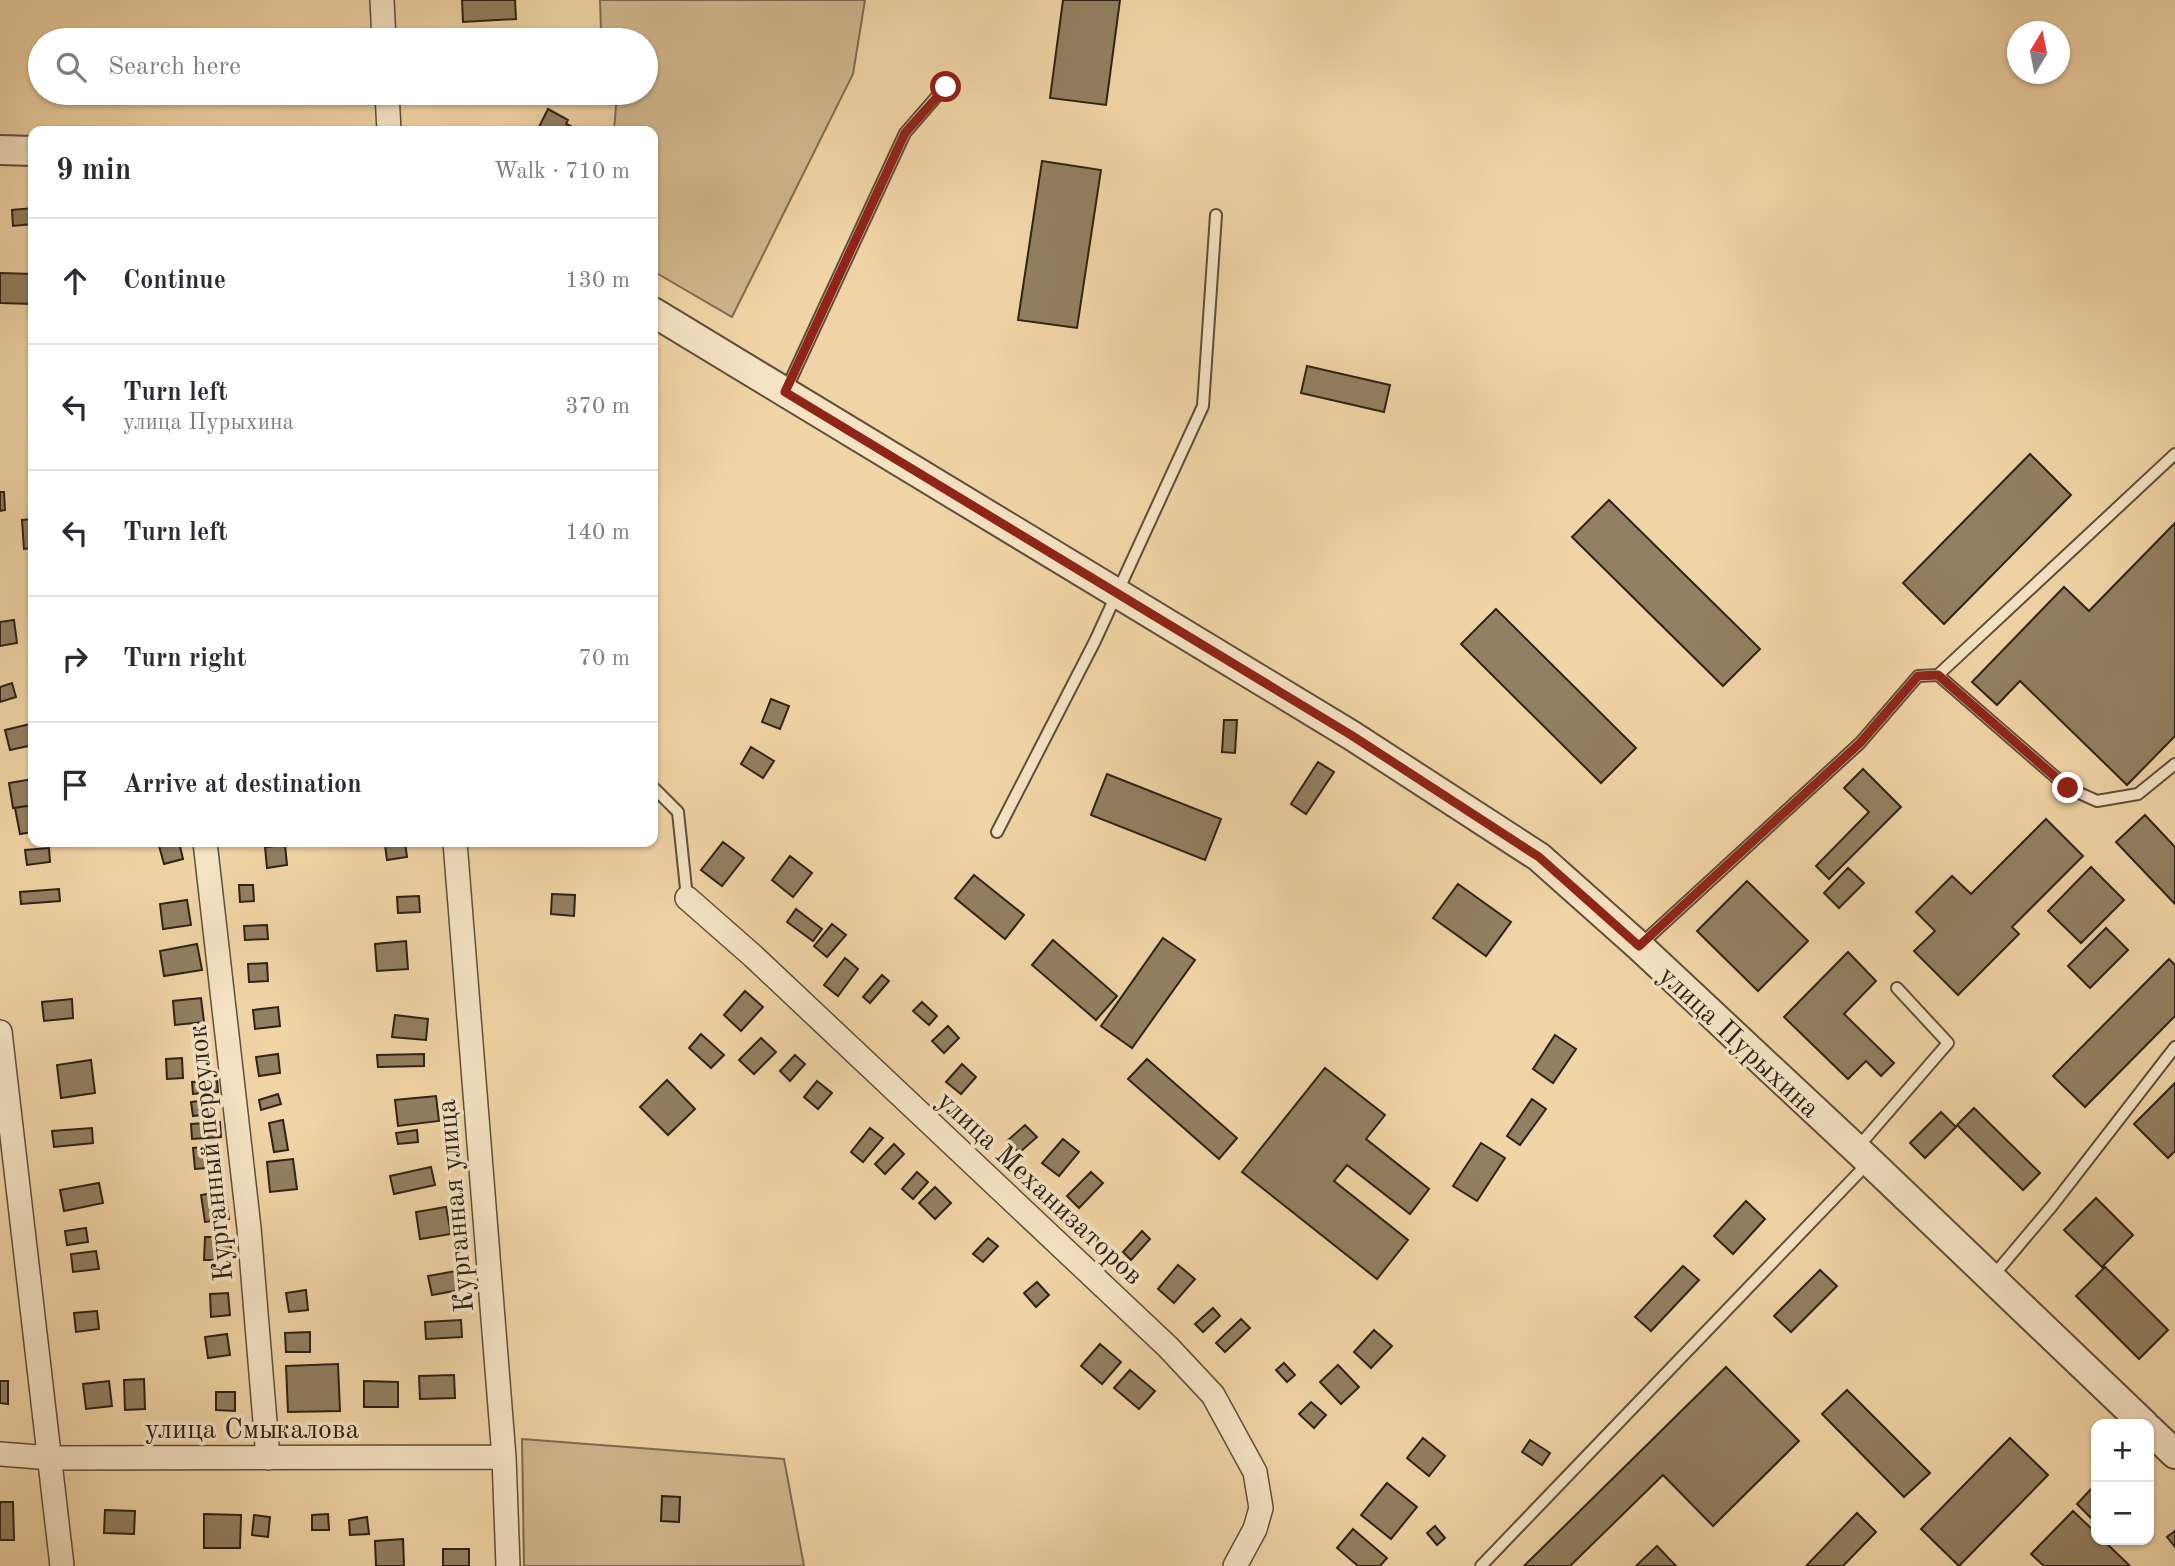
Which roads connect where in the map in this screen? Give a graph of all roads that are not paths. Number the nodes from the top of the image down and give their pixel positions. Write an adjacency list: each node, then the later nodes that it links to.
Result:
1 (382, 0): 2 (street)
2 (383, 28)
3 (946, 87): 10 (lane)
4 (388, 105): 5 (street)
5 (389, 126)
6 (0, 150): 7 (street)
7 (28, 151)
8 (1216, 215): 12 (lane)
9 (658, 315): 10 (street, улица Пурыхина)
10 (785, 392): 12 (street, улица Пурыхина)
11 (2175, 454): 13 (lane)
12 (1117, 593): 16 (lane); 20 (street, улица Пурыхина)
13 (1938, 675): 14 (lane); 20 (lane)
14 (2175, 764)
15 (658, 792): 19 (lane)
16 (997, 832)
17 (206, 847): 32 (street, Курганный переулок)
18 (455, 847): 30 (street, Курганная улица)
19 (687, 898): 35 (street, улица Механизаторов)
20 (1639, 946): 24 (street, улица Пурыхина)
21 (1897, 988): 24 (lane)
22 (0, 1032): 31 (street)
23 (2175, 1047): 25 (lane)
24 (1863, 1155): 25 (street, улица Пурыхина); 36 (lane)
25 (1991, 1278): 26 (street, улица Пурыхина)
26 (2139, 1419)
27 (2154, 1434): 29 (street)
28 (0, 1454): 31 (street, улица Смыкалова)
29 (2175, 1454)
30 (504, 1457): 32 (street, улица Смыкалова); 34 (street, Курганная улица)
31 (51, 1458): 32 (street, улица Смыкалова); 33 (street)
32 (268, 1458)
33 (62, 1566)
34 (508, 1566)
35 (1235, 1566)
36 (1481, 1566)

